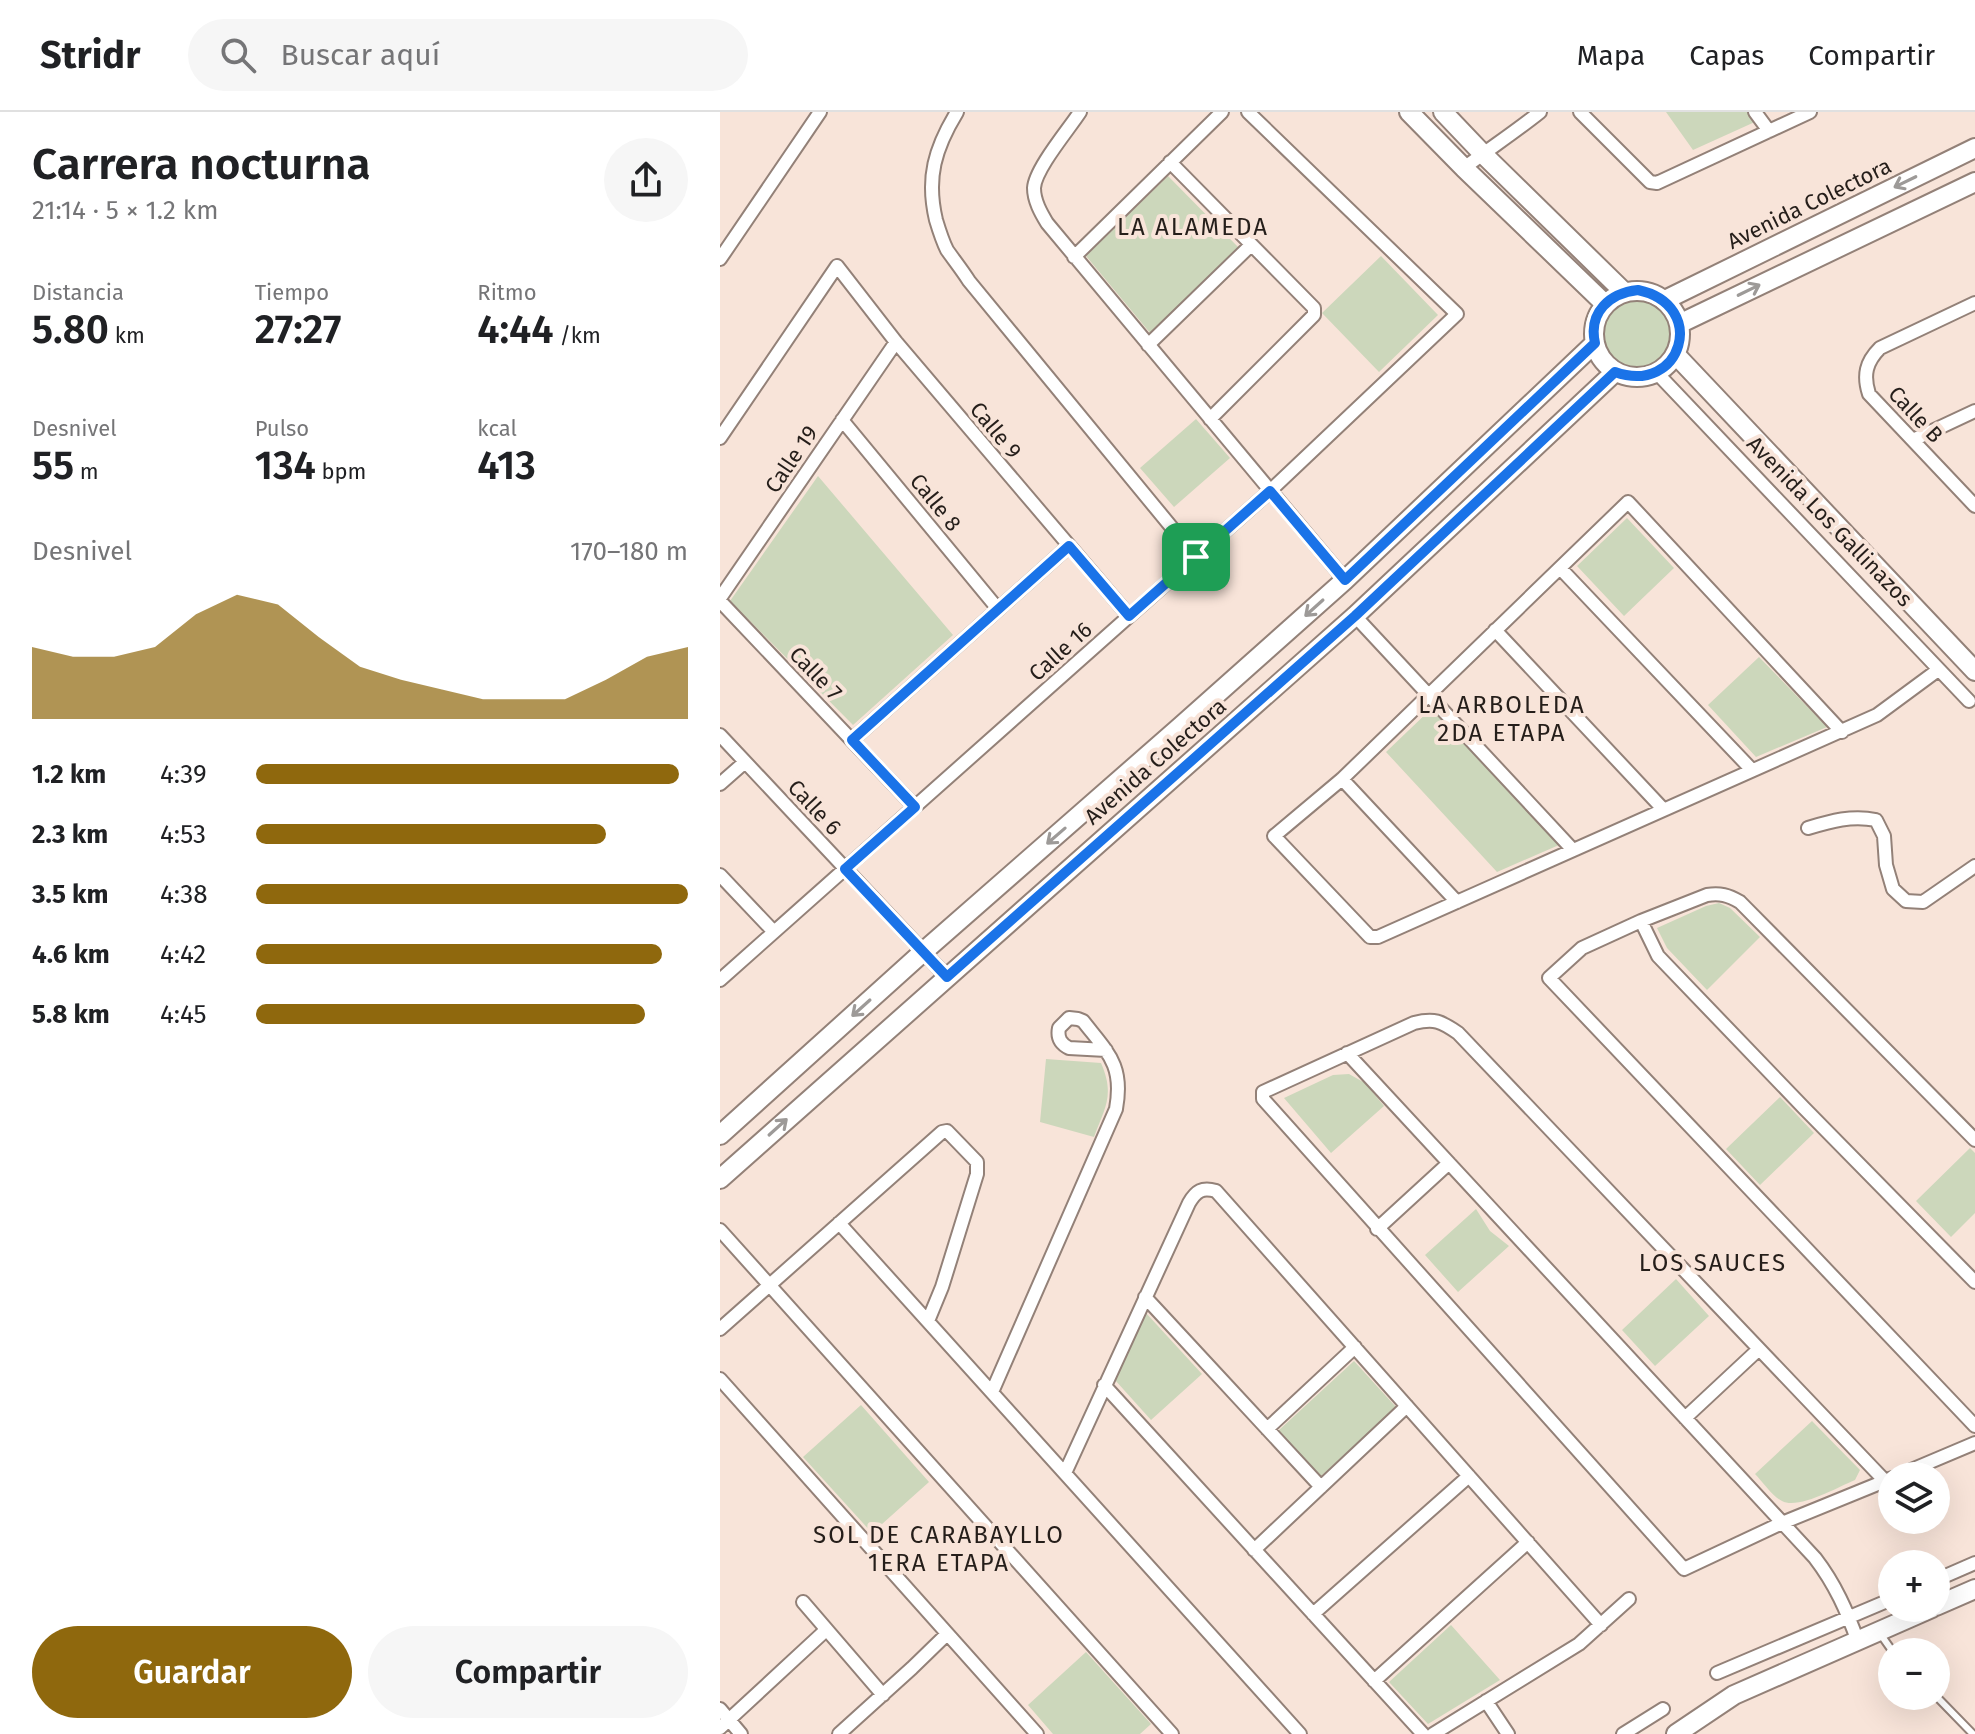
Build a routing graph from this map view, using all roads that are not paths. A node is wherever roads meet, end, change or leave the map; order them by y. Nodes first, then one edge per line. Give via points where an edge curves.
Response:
1 (820, 112) edge
2 (957, 112) edge
3 (1080, 112) edge
4 (1222, 112) edge
5 (1248, 112) edge
6 (1409, 112) edge
7 (1443, 112) edge
8 (1540, 112) edge
9 (1580, 112) edge
10 (1755, 112) edge
11 (1810, 112) edge
12 (1769, 131) junction
13 (1975, 148) edge
14 (1483, 154) junction
15 (1170, 162) junction
16 (1464, 168) junction
17 (1975, 182) edge
18 (725, 242) edge
19 (1251, 245) junction
20 (1074, 257) junction
21 (720, 259) edge
22 (1624, 292) junction
23 (1665, 300) junction
24 (1975, 303) edge
25 (1605, 304) junction
26 (1679, 324) junction
27 (896, 342) junction
28 (1595, 343) junction
29 (1148, 345) junction
30 (1675, 354) junction
31 (1615, 372) junction
32 (1656, 372) junction
33 (1975, 411) edge
34 (1210, 419) junction
35 (842, 420) junction
36 (720, 438) edge
37 (1913, 440) junction
38 (1270, 491) junction
39 (1975, 506) edge
40 (1069, 546) junction
41 (1196, 557) junction
42 (1560, 568) junction
43 (1345, 580) junction
44 (720, 600) edge
45 (998, 609) junction
46 (1129, 616) junction
47 (1355, 616) junction
48 (1495, 630) junction
49 (1938, 670) junction
50 (1975, 671) edge
51 (1428, 694) junction
52 (1969, 701) dead end
53 (1842, 732) junction
54 (720, 735) edge
55 (852, 740) junction
56 (745, 762) junction
57 (1752, 770) junction
58 (1342, 779) junction
59 (720, 784) edge
60 (915, 807) junction
61 (1663, 809) junction
62 (1808, 828) dead end
63 (1573, 850) junction
64 (1975, 866) edge
65 (845, 869) junction
66 (720, 875) edge
67 (1457, 902) junction
68 (1641, 921) junction
69 (774, 932) junction
70 (923, 952) junction
71 (947, 977) junction
72 (720, 980) edge
73 (1106, 1050) dead end
74 (1347, 1053) junction
75 (720, 1135) edge
76 (1975, 1140) edge
77 (1449, 1163) junction
78 (720, 1179) edge
79 (839, 1223) junction
80 (1377, 1229) junction
81 (720, 1230) edge
82 (1975, 1282) edge
83 (769, 1285) junction
84 (1145, 1297) junction
85 (928, 1321) junction
86 (720, 1329) edge
87 (1355, 1347) junction
88 (1759, 1349) junction
89 (720, 1379) edge
90 (1104, 1385) junction
91 (992, 1392) junction
92 (1407, 1406) junction
93 (1685, 1418) junction
94 (1975, 1426) edge
95 (1267, 1429) junction
96 (1975, 1443) edge
97 (1929, 1462) edge
98 (1878, 1465) edge
99 (1065, 1473) junction
100 (1469, 1476) junction
101 (1878, 1483) edge
102 (1321, 1487) junction
103 (1782, 1523) junction
104 (1528, 1542) junction
105 (1254, 1550) junction
106 (1975, 1563) edge
107 (1950, 1574) edge
108 (1975, 1589) edge
109 (1629, 1599) dead end
110 (1950, 1600) edge
111 (803, 1602) dead end
112 (1878, 1605) edge
113 (1313, 1614) junction
114 (1849, 1618) junction
115 (1901, 1622) edge
116 (1601, 1625) junction
117 (826, 1630) junction
118 (1879, 1632) junction
119 (947, 1634) junction
120 (1882, 1638) edge
121 (1858, 1642) junction
122 (1717, 1673) dead end
123 (1374, 1681) junction
124 (883, 1695) junction
125 (1486, 1701) junction
126 (720, 1709) edge
127 (1663, 1709) dead end
128 (1950, 1710) edge
129 (725, 1724) edge
130 (1682, 1730) edge
131 (741, 1734) edge
132 (839, 1734) edge
133 (1037, 1734) edge
134 (1172, 1734) edge
135 (1300, 1734) edge
136 (1423, 1734) edge
137 (1433, 1734) edge
138 (1508, 1734) edge
139 (1623, 1734) edge
140 (1663, 1734) edge
141 (1973, 1734) edge

1 - 18 street
2 - 41 street via 934,160 932,181 932,203 947,250
3 - 20 street via 1038,173 1034,188 1047,223
4 - 15 street
5 - 38 street, Calle 16 via 1457,314
6 - 16 street
7 - 14 street
8 - 14 street
9 - 12 street via 1650,182 1657,183
10 - 12 street
11 - 12 street
13 -> 23 street, Avenida Colectora
14 - 16 street
14 - 22 street
15 - 19 street
15 - 20 street
16 - 25 street
26 -> 17 street
18 - 21 street
19 - 29 street
19 - 34 street via 1314,308 1314,315
20 - 29 street
22 - 23 street via 1638,290
22 - 25 street
23 - 26 street
24 - 37 street, Calle B via 1871,357 1865,382 1869,394
25 - 28 street via 1595,322
26 - 30 street
27 - 35 street, Calle 19
27 - 36 street, Calle 9 via 837,266
27 - 40 street, Calle 9
28 - 31 street
28 - 43 street, Avenida Colectora
29 - 34 street
30 - 32 street
30 - 50 street, Avenida Los Gallinazos
31 - 32 street via 1629,377
31 - 47 street, Avenida Colectora
32 - 49 street, Avenida Los Gallinazos
33 - 37 street
34 - 38 street
35 - 44 street, Calle 19
35 - 45 street, Calle 8
37 - 39 street, Calle B
38 - 41 street, Calle 16
38 - 43 street
40 - 45 street
40 - 46 street, Calle 9
41 - 46 street, Calle 16
42 - 48 street
42 - 53 street via 1628,502
42 - 57 street
43 -> 70 street, Avenida Colectora
44 - 55 street, Calle 7
45 - 55 street
46 - 60 street, Calle 16
47 - 51 street
47 - 71 street, Avenida Colectora
48 - 51 street
48 - 61 street
49 - 52 street, Avenida Los Gallinazos
49 - 53 street via 1877,715
51 - 58 street
51 - 63 street
53 - 57 street
54 - 56 street, Calle 6
55 - 60 street, Calle 7
56 - 59 street
56 - 65 street, Calle 6
57 - 61 street
58 - 67 street
58 - 67 street via 1274,836 1370,937
60 - 65 street, Calle 16
61 - 63 street
62 - 64 street via 1860,817 1876,820 1893,889 1906,901 1923,902
63 - 67 street
65 - 69 street, Calle 16
65 - 70 street, Calle 6
66 - 69 street
68 - 76 street via 1707,895 1718,893 1740,902
68 - 82 street via 1658,956
68 - 94 street via 1582,948 1549,978
69 - 72 street, Calle 16
70 - 71 street, Calle 6
70 -> 75 street, Avenida Colectora
78 -> 71 street, Avenida Colectora
73 - 91 street via 1119,1077 1116,1109
74 - 77 street
74 - 80 street via 1268,1087 1263,1099
74 - 88 street via 1414,1023 1445,1023
77 - 80 street
77 - 93 street
79 - 83 street
79 - 85 street
79 - 85 street via 942,1132 951,1133 977,1162 977,1174
80 - 103 street via 1684,1569
81 - 83 street
83 - 86 street
83 - 134 street
84 - 87 street via 1194,1193 1208,1189 1216,1191
84 - 90 street
84 - 95 street
85 - 91 street
87 - 92 street
87 - 95 street
88 - 93 street
88 - 98 street
89 - 119 street
90 - 99 street
90 - 105 street
91 - 99 street
92 - 100 street
92 - 102 street
93 - 103 street
95 - 102 street
96 - 97 street
99 - 135 street
100 - 104 street
100 - 113 street
101 - 103 street
102 - 105 street
103 - 114 street via 1828,1575
104 - 116 street
104 - 123 street
105 - 113 street
106 - 107 street
108 - 110 street
109 - 116 street
111 - 117 street
112 - 114 street
113 - 123 street
114 - 121 street
114 - 122 street
115 - 118 street
116 - 125 street
117 - 124 street
117 - 129 street
118 - 120 lane
118 - 121 street
119 - 124 street
119 - 133 street
121 - 130 street via 1734,1695
123 - 136 street
124 - 132 street
125 - 137 street
125 - 138 street
126 - 129 street
127 - 139 street
128 - 141 lane
129 - 131 street
130 - 140 street

